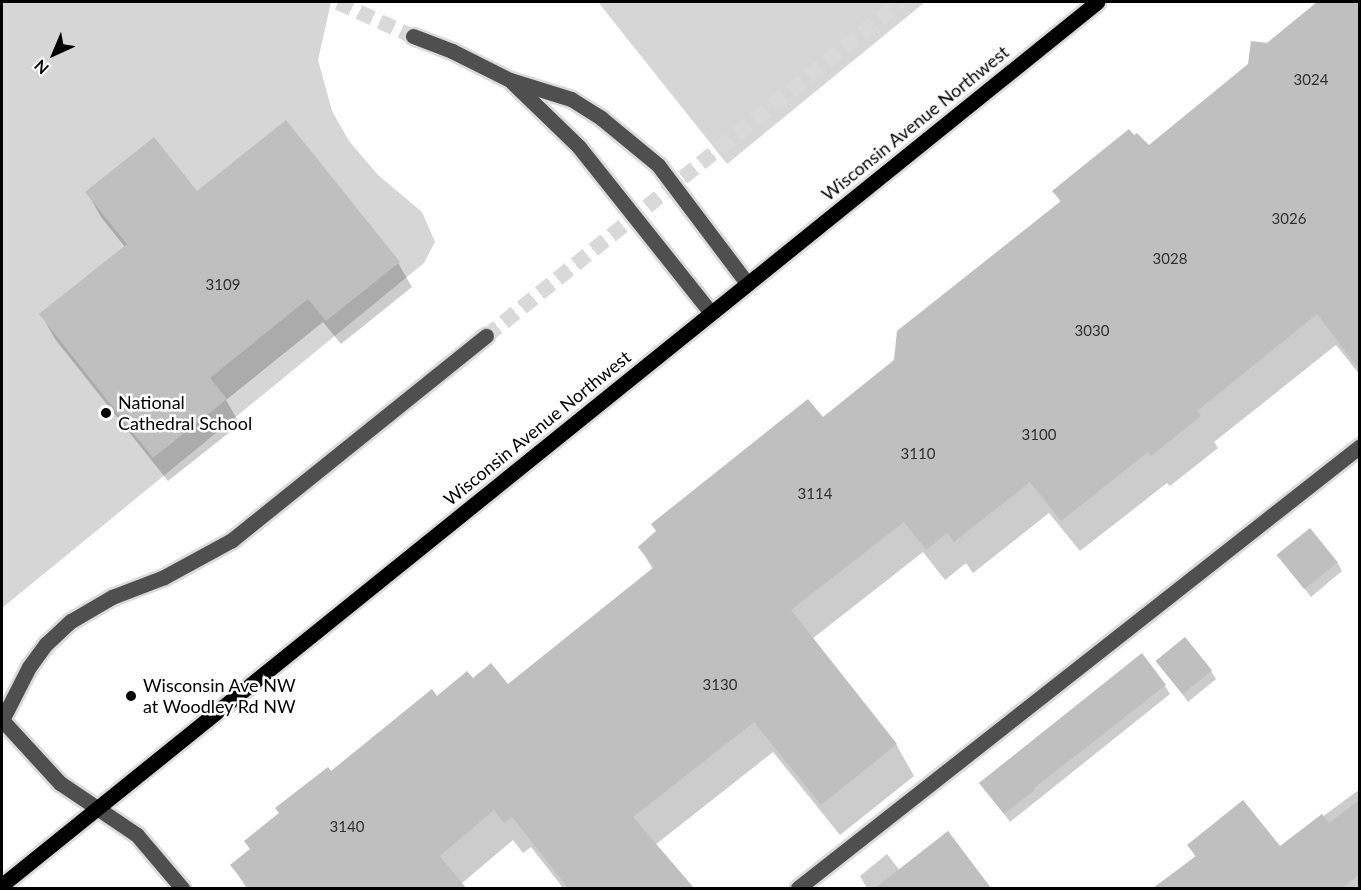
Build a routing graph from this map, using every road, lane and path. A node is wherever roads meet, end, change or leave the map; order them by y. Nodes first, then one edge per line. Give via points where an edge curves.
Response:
1 (1097, 2) edge
2 (413, 36) tunnel mouth
3 (510, 80) junction
4 (747, 284) junction
5 (711, 313) junction
6 (486, 336) tunnel mouth
7 (1359, 446) edge
8 (2, 720) edge
9 (96, 808) junction
10 (2, 885) edge
11 (182, 888) edge
12 (798, 888) edge

1 - 4 main road, Wisconsin Avenue Northwest
2 - 3 street
3 - 4 street via 572,99 638,146 658,165
3 - 5 street via 579,147
4 - 5 main road, Wisconsin Avenue Northwest
5 - 9 main road, Wisconsin Avenue Northwest
6 - 8 street via 232,540 164,577 112,597 71,621 29,667
7 - 12 street
8 - 9 street via 60,783
9 - 10 main road, Wisconsin Avenue Northwest
9 - 11 street via 137,835

